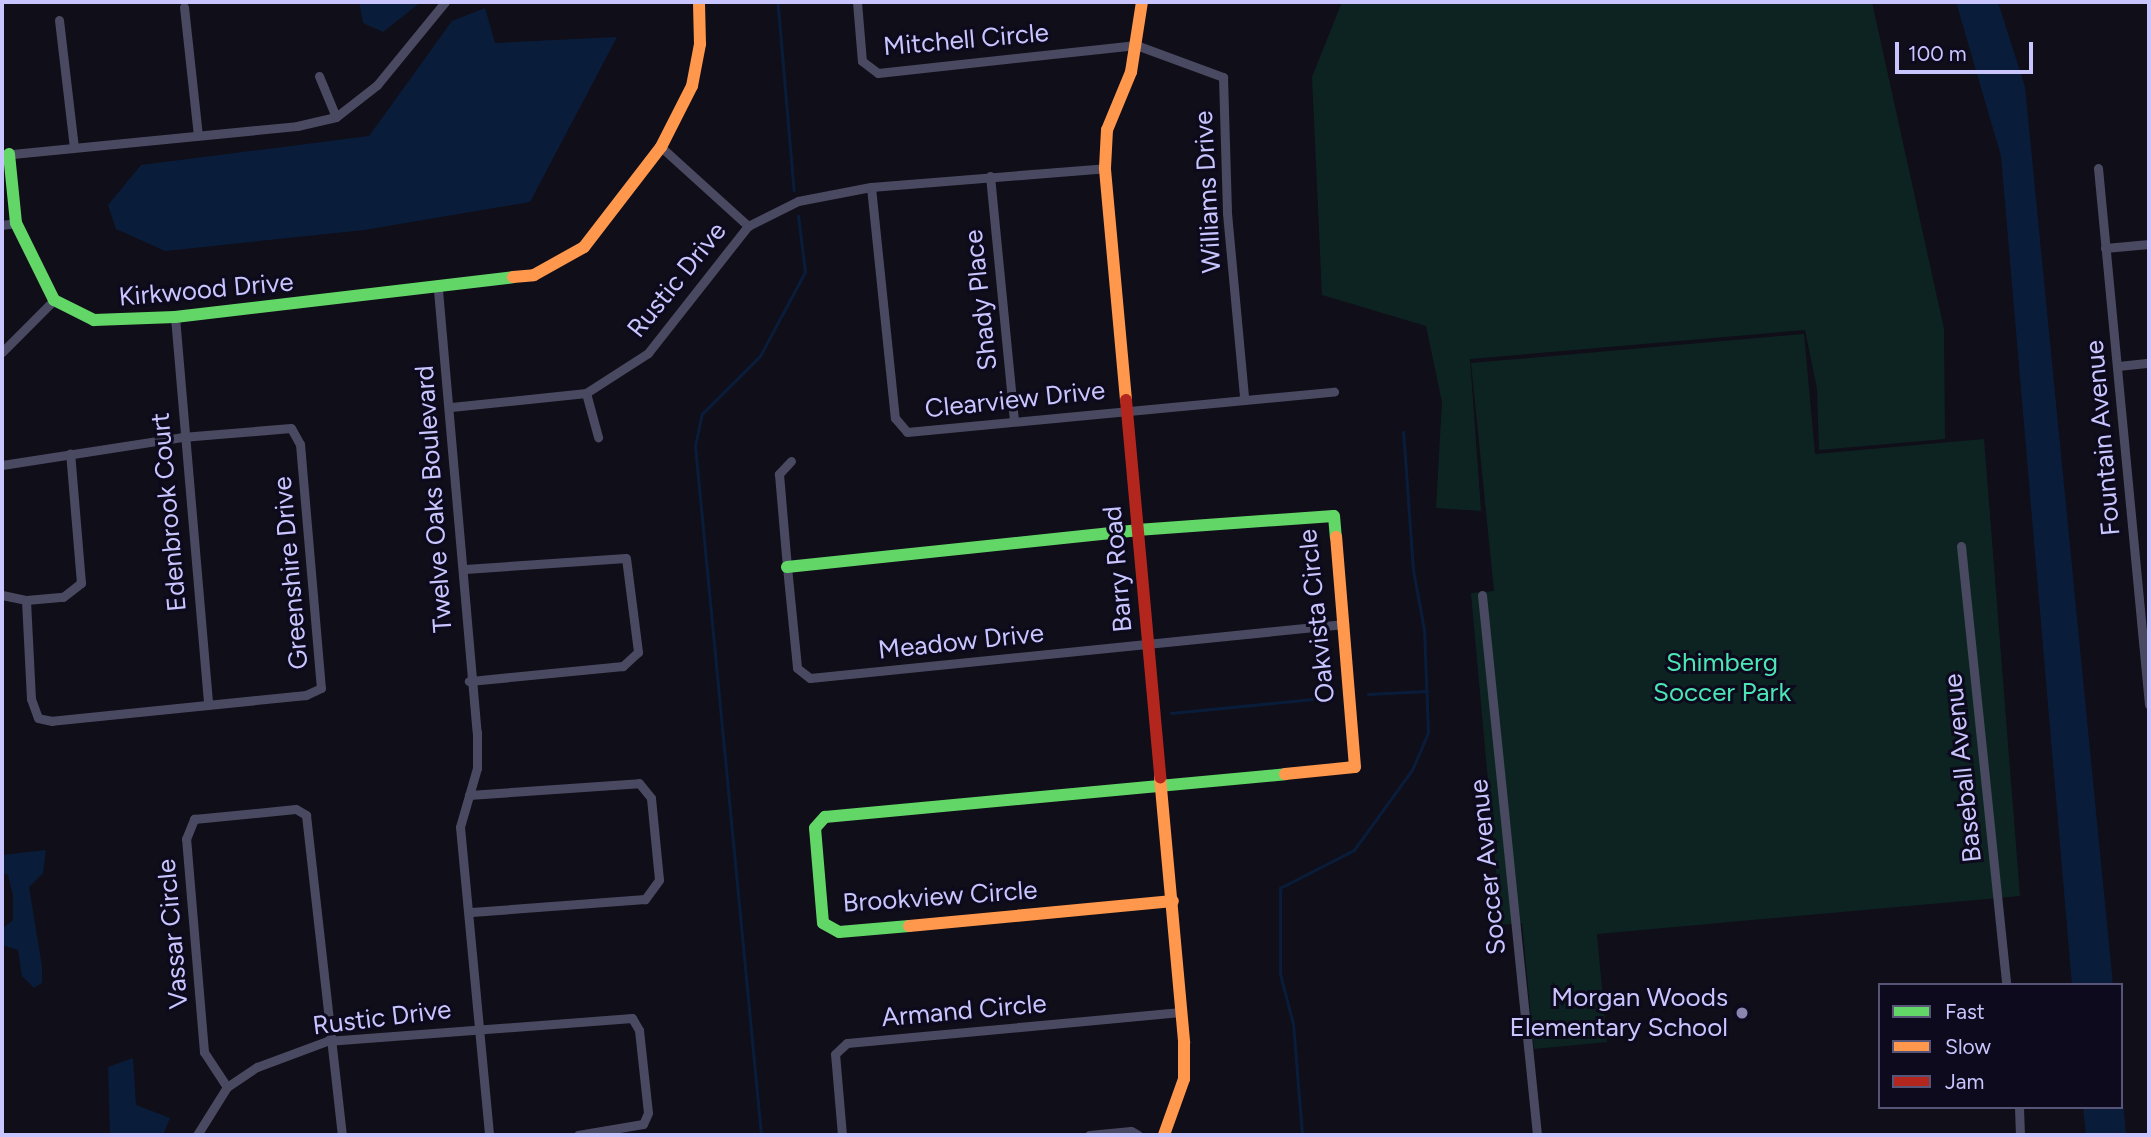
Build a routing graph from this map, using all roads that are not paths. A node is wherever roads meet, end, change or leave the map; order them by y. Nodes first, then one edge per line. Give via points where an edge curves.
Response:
1 (445, 2) edge
2 (699, 2) edge
3 (857, 2) edge
4 (1142, 2) edge
5 (184, 7) dead end
6 (59, 20) dead end
7 (1136, 45) junction
8 (319, 76) dead end
9 (336, 117) junction
10 (198, 135) junction
11 (661, 147) junction
12 (74, 148) junction
13 (5, 154) edge
14 (1105, 167) junction
15 (2098, 167) dead end
16 (990, 176) junction
17 (871, 187) junction
18 (16, 223) junction
19 (2, 225) edge
20 (747, 226) junction
21 (2149, 244) edge
22 (2105, 248) junction
23 (438, 290) junction
24 (54, 300) junction
25 (175, 317) junction
26 (2, 352) edge
27 (2149, 363) edge
28 (2118, 366) junction
29 (1334, 392) dead end
30 (586, 393) junction
31 (1244, 398) junction
32 (451, 407) junction
33 (1130, 410) junction
34 (1014, 420) junction
35 (182, 436) junction
36 (597, 437) dead end
37 (70, 453) junction
38 (791, 461) dead end
39 (2, 465) edge
40 (1137, 530) junction
41 (1961, 547) dead end
42 (787, 567) junction
43 (465, 569) junction
44 (2, 595) edge
45 (1482, 595) dead end
46 (26, 600) junction
47 (1344, 624) junction
48 (1147, 645) junction
49 (469, 681) junction
50 (208, 703) junction
51 (2149, 705) edge
52 (1160, 785) junction
53 (469, 795) junction
54 (1173, 901) junction
55 (471, 912) junction
56 (2006, 983) edge
57 (1181, 1012) junction
58 (481, 1028) junction
59 (327, 1041) junction
60 (227, 1087) junction
61 (2019, 1109) edge
62 (197, 1135) edge
63 (342, 1135) edge
64 (489, 1135) edge
65 (578, 1135) edge
66 (842, 1135) edge
67 (1089, 1135) edge
68 (1138, 1135) edge
69 (1164, 1135) edge
70 (1536, 1135) edge
71 (2020, 1135) edge

1 - 9 street via 377,85
2 - 11 street via 700,44 692,86
3 - 7 street, Mitchell Circle via 862,61 878,73
4 - 7 street, Barry Road
5 - 10 street
6 - 12 street
7 - 14 street, Barry Road via 1131,72 1107,130
7 - 31 street, Williams Drive via 1223,77 1227,213
8 - 9 street
9 - 10 street
10 - 12 street
11 - 20 street
11 - 23 street via 584,247 534,275
12 - 13 street
13 - 18 street
14 - 16 street, Rustic Drive
14 - 33 street, Barry Road
15 - 22 street, Fountain Avenue
16 - 17 street, Rustic Drive
16 - 34 street, Shady Place
17 - 20 street, Rustic Drive via 798,201
17 - 34 street, Clearview Drive via 895,418 907,432
18 - 19 street
18 - 24 street
20 - 30 street, Rustic Drive via 648,353
21 - 22 street
22 - 28 street, Fountain Avenue
23 - 25 street, Kirkwood Drive
23 - 32 street, Twelve Oaks Boulevard
24 - 25 street, Kirkwood Drive via 94,320
24 - 26 street
25 - 35 street, Edenbrook Court
27 - 28 street
28 - 51 street, Fountain Avenue
29 - 31 street, Clearview Drive
30 - 32 street, Rustic Drive
30 - 36 street
31 - 33 street, Clearview Drive
32 - 43 street, Twelve Oaks Boulevard
33 - 34 street, Clearview Drive
33 - 40 street, Barry Road
35 - 37 street, Greenshire Drive
35 - 50 street, Edenbrook Court
35 - 50 street, Greenshire Drive via 291,428 300,444 323,672 321,688 306,695
37 - 39 street, Greenshire Drive
37 - 46 street via 81,583 63,597
38 - 42 street, Meadow Drive via 779,474
40 - 42 street, Oakvista Circle
40 - 47 street, Oakvista Circle via 1334,516
40 - 48 street, Barry Road
41 - 56 street, Baseball Avenue
42 - 48 street, Meadow Drive via 797,668 810,678
43 - 49 street, Twelve Oaks Boulevard
43 - 49 street via 626,558 638,652 623,666
44 - 46 street
45 - 70 street, Soccer Avenue
46 - 50 street, Greenshire Drive via 31,699 38,718 52,721
47 - 48 street, Meadow Drive
47 - 52 street, Oakvista Circle via 1355,767
48 - 52 street, Barry Road
49 - 53 street, Twelve Oaks Boulevard via 477,732 477,768
52 - 54 street, Barry Road
52 - 54 street, Brookview Circle via 825,817 814,828 823,923 839,932
53 - 55 street, Twelve Oaks Boulevard via 460,827
53 - 55 street via 639,783 650,798 659,880 645,899
54 - 57 street, Barry Road
55 - 58 street, Twelve Oaks Boulevard
57 - 66 street, Armand Circle via 847,1043 835,1054
57 - 69 street, Barry Road via 1184,1079
58 - 59 street, Rustic Drive
58 - 64 street, Twelve Oaks Boulevard
58 - 65 street, Rustic Drive via 632,1018 639,1030 646,1099 643,1124
59 - 60 street, Rustic Drive via 257,1067
59 - 60 street, Vassar Circle via 306,815 296,809 194,819 186,839 204,1052
59 - 63 street
60 - 62 street, Rustic Drive
61 - 71 street
67 - 68 street via 1131,1131

